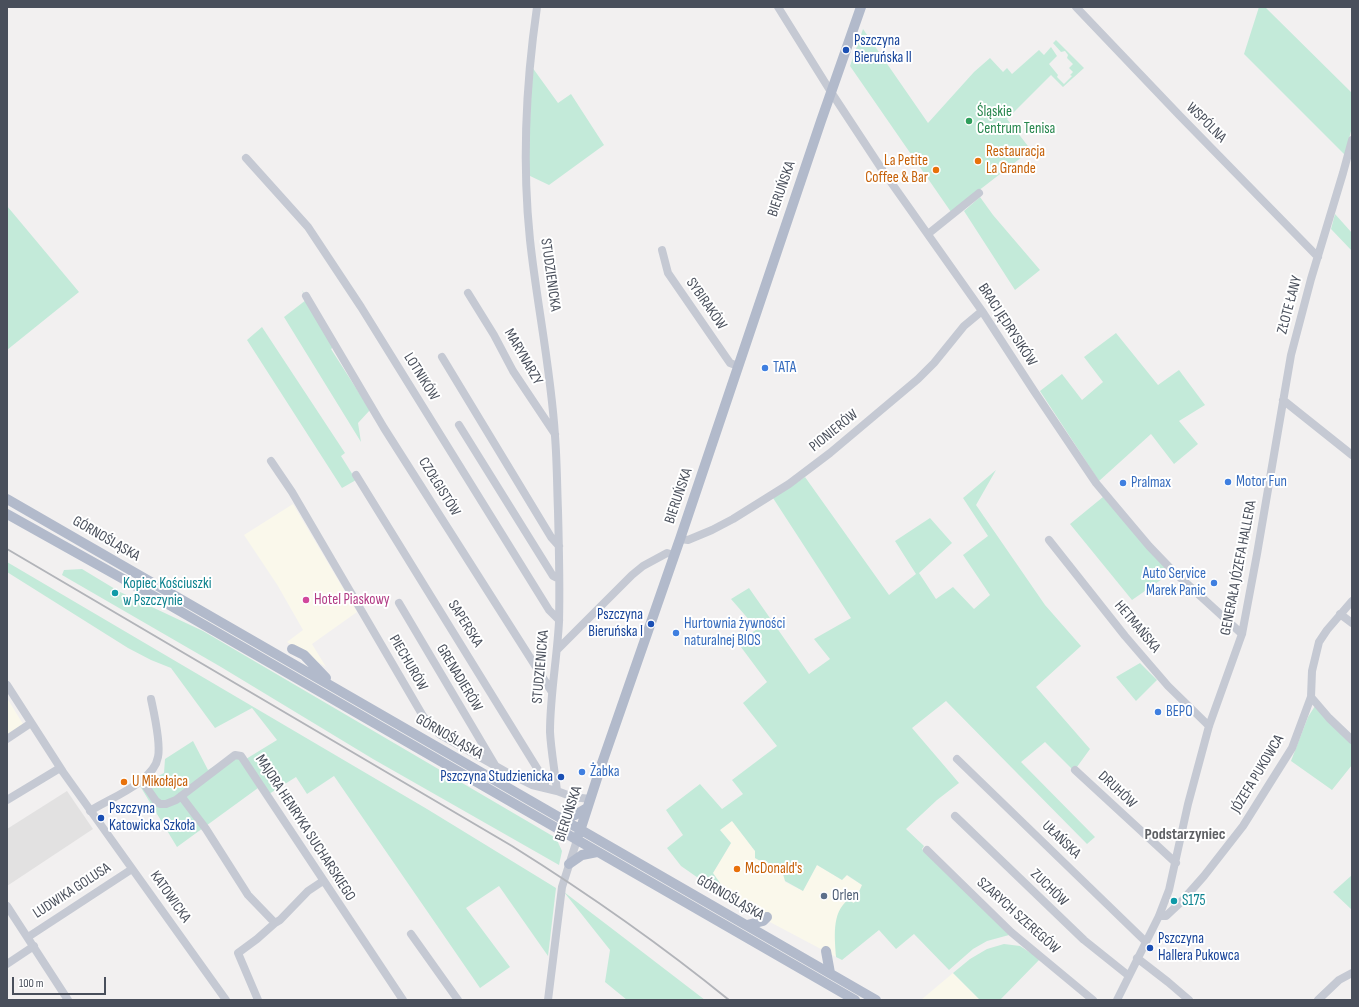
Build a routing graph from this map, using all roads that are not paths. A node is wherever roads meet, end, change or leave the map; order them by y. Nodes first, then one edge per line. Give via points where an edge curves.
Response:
1 (537, 7) edge
2 (778, 7) edge
3 (861, 7) edge
4 (1076, 7) edge
5 (831, 92) junction
6 (1352, 140) edge
7 (246, 158) dead end
8 (979, 193) dead end
9 (928, 234) junction
10 (662, 250) dead end
11 (1318, 257) junction
12 (468, 292) dead end
13 (306, 296) dead end
14 (982, 311) junction
15 (442, 357) dead end
16 (738, 366) junction
17 (1283, 400) junction
18 (459, 425) dead end
19 (555, 435) junction
20 (1352, 455) edge
21 (271, 461) dead end
22 (356, 475) dead end
23 (1270, 480) joint
24 (7, 499) edge
25 (7, 514) edge
26 (680, 539) junction
27 (1049, 540) dead end
28 (559, 546) junction
29 (674, 555) junction
30 (559, 578) junction
31 (1352, 601) edge
32 (399, 603) dead end
33 (1340, 614) junction
34 (559, 620) junction
35 (1352, 623) edge
36 (1242, 634) junction
37 (292, 649) dead end
38 (557, 650) junction
39 (7, 685) edge
40 (340, 691) junction
41 (552, 692) junction
42 (1311, 696) junction
43 (151, 699) dead end
44 (31, 723) junction
45 (1209, 726) junction
46 (7, 739) edge
47 (1352, 740) edge
48 (957, 759) dead end
49 (496, 766) junction
50 (60, 768) junction
51 (1075, 770) dead end
52 (142, 781) junction
53 (545, 788) junction
54 (557, 791) junction
55 (181, 796) junction
56 (7, 800) edge
57 (589, 804) junction
58 (90, 811) junction
59 (955, 816) dead end
60 (562, 819) junction
61 (580, 830) junction
62 (577, 840) junction
63 (927, 850) dead end
64 (597, 852) junction
65 (1176, 863) junction
66 (569, 864) junction
67 (132, 869) junction
68 (323, 881) junction
69 (7, 906) edge
70 (1159, 916) junction
71 (767, 917) dead end
72 (275, 923) junction
73 (747, 925) junction
74 (411, 934) dead end
75 (28, 938) junction
76 (1146, 942) junction
77 (34, 946) junction
78 (826, 950) dead end
79 (1137, 958) junction
80 (7, 964) edge
81 (830, 973) junction
82 (1352, 973) edge
83 (1129, 976) junction
84 (68, 1000) edge
85 (226, 1000) edge
86 (258, 1000) edge
87 (403, 1000) edge
88 (458, 1000) edge
89 (548, 1000) edge
90 (855, 1000) edge
91 (876, 1000) edge
92 (1093, 1000) edge
93 (1117, 1000) edge
94 (1189, 1000) edge
95 (1318, 1000) edge

1 - 19 street, STUDZIENICKA via 530,61 527,174 530,239 550,373
2 - 5 street, BRACI JĘDRYSIKÓW
3 - 5 main road, BIERUŃSKA
4 - 11 street, WSPÓLNA
5 - 9 street, BRACI JĘDRYSIKÓW
5 - 16 main road, BIERUŃSKA
6 - 11 street, ZŁOTE ŁANY
7 - 34 street, LOTNIKÓW via 308,227 361,307 549,610
8 - 9 street
9 - 14 street, BRACI JĘDRYSIKÓW
10 - 16 street, SYBIRAKÓW via 668,273 730,363
11 - 17 street, ZŁOTE ŁANY via 1291,355
12 - 19 street, MARYNARZY via 513,371
13 - 41 street, CZOŁGISTÓW via 384,428
14 - 26 street, PIONIERÓW via 964,326 918,379 789,484 712,530 688,540
14 - 36 street, BRACI JĘDRYSIKÓW via 1096,483 1149,546
15 - 28 street via 550,537
16 - 26 main road, BIERUŃSKA
17 - 20 street
17 - 23 street, ZŁOTE ŁANY
18 - 30 street via 553,576
19 - 28 street, STUDZIENICKA
21 - 49 street, PIECHURÓW via 423,716 439,734
22 - 53 street, SAPERSKA via 545,781
23 - 36 street, GENERAŁA JÓZEFA HALLERA
24 - 40 main road, GÓRNOŚLĄSKA
25 - 62 main road, GÓRNOŚLĄSKA via 160,599
26 - 29 main road, BIERUŃSKA
27 - 45 street, HETMAŃSKA via 1168,686
28 - 30 street, STUDZIENICKA
29 - 38 street via 667,553 643,566
29 - 57 main road, BIERUŃSKA
30 - 34 street, STUDZIENICKA
31 - 33 street, JÓZEFA PUKOWCA
32 - 49 street, GRENADIERÓW
33 - 35 street
33 - 42 street, JÓZEFA PUKOWCA via 1319,642 1312,671
34 - 38 street, STUDZIENICKA
36 - 45 street, GENERAŁA JÓZEFA HALLERA
37 - 40 main road via 304,656
38 - 41 street, STUDZIENICKA
39 - 44 street, KATOWICKA
40 - 60 main road, GÓRNOŚLĄSKA
41 - 54 street, STUDZIENICKA via 550,733
42 - 47 street
42 - 70 street, JÓZEFA PUKOWCA via 1292,748 1243,826 1181,902 1166,916
43 - 52 street via 158,758
44 - 46 street
44 - 50 street, KATOWICKA
45 - 65 street, GENERAŁA JÓZEFA HALLERA via 1188,804
48 - 76 street, UŁAŃSKA
49 - 53 street, PIECHURÓW via 532,785
50 - 56 street
50 - 58 street, KATOWICKA
51 - 65 street, DRUHÓW
52 - 55 street, MAJORA HENRYKA SUCHARSKIEGO via 160,804 171,802
52 - 58 street
53 - 54 street, PIECHURÓW
54 - 57 street, PIECHURÓW
55 - 68 street, MAJORA HENRYKA SUCHARSKIEGO via 235,755 241,756
55 - 72 street via 206,829 248,895
57 - 60 main road via 575,815
57 - 61 main road, BIERUŃSKA
58 - 67 street, KATOWICKA
59 - 83 street, ZUCHÓW via 1084,940
60 - 61 main road, GÓRNOŚLĄSKA
61 - 62 main road, BIERUŃSKA
61 - 73 main road, GÓRNOŚLĄSKA
62 - 64 main road, GÓRNOŚLĄSKA
62 - 66 street, BIERUŃSKA
63 - 92 street, SZARYCH SZEREGÓW via 1012,932
64 - 66 main road via 582,855
64 - 90 main road, GÓRNOŚLĄSKA
65 - 70 street, GENERAŁA JÓZEFA HALLERA
66 - 89 street, BIERUŃSKA via 561,897
67 - 75 street, LUDWIKA GOLUSA
67 - 85 street, KATOWICKA
68 - 72 street via 308,891
68 - 87 street, MAJORA HENRYKA SUCHARSKIEGO
69 - 75 street
70 - 76 street, GENERAŁA JÓZEFA HALLERA
71 - 73 main road via 763,921
72 - 86 street via 238,953
73 - 81 main road, GÓRNOŚLĄSKA
74 - 88 street
75 - 77 street
76 - 79 street, GENERAŁA JÓZEFA HALLERA
77 - 80 street
77 - 84 street
78 - 81 main road
79 - 83 street, GENERAŁA JÓZEFA HALLERA
79 - 94 street
81 - 91 main road, GÓRNOŚLĄSKA
82 - 95 street via 1339,980
83 - 93 street, GENERAŁA JÓZEFA HALLERA

